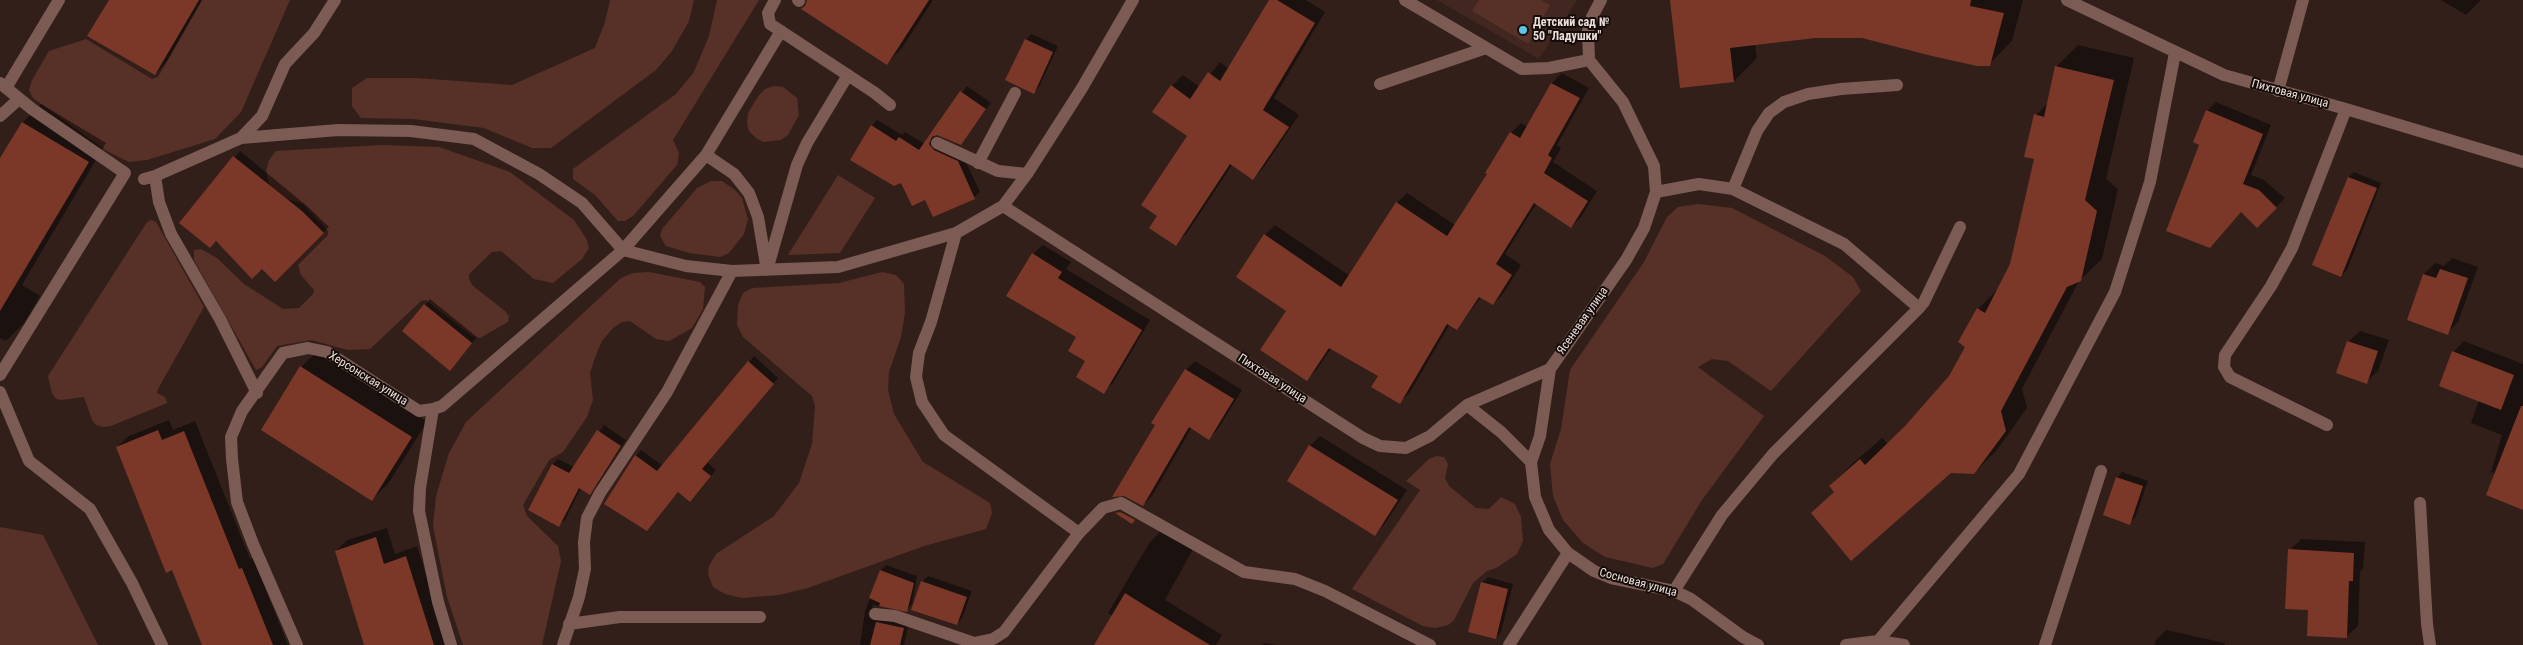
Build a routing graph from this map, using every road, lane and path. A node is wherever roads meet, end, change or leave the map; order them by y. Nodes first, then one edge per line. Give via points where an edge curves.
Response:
1 (59, 0) edge
2 (335, 0) edge
3 (775, 0) edge
4 (1133, 0) edge
5 (1404, 0) edge
6 (1601, 0) edge
7 (2067, 0) edge
8 (2303, 0) edge
9 (781, 31) junction
10 (1486, 48) junction
11 (2175, 53) junction
12 (1589, 60) junction
13 (848, 75) junction
14 (1380, 84) dead end
15 (1897, 85) dead end
16 (3, 86) edge
17 (2278, 91) junction
18 (1014, 94) dead end
19 (19, 99) junction
20 (890, 105) dead end
21 (2346, 109) junction
22 (0, 116) edge
23 (241, 138) junction
24 (937, 143) dead end
25 (706, 155) junction
26 (2523, 162) edge
27 (978, 163) junction
28 (1027, 174) junction
29 (1733, 190) junction
30 (1656, 192) junction
31 (1003, 206) junction
32 (1960, 227) dead end
33 (956, 233) junction
34 (623, 250) junction
35 (767, 270) junction
36 (732, 271) junction
37 (1918, 308) junction
38 (1550, 369) junction
39 (0, 375) edge
40 (0, 392) edge
41 (256, 393) junction
42 (1466, 405) junction
43 (433, 409) junction
44 (2327, 424) dead end
45 (1532, 462) junction
46 (2102, 470) dead end
47 (2420, 503) dead end
48 (1079, 533) junction
49 (1568, 553) junction
50 (1674, 591) junction
51 (876, 614) dead end
52 (760, 617) dead end
53 (568, 624) junction
54 (1878, 641) junction
55 (162, 645) edge
56 (297, 645) edge
57 (451, 645) edge
58 (563, 645) edge
59 (1430, 645) edge
60 (1509, 645) edge
61 (1758, 645) edge
62 (1846, 645) edge
63 (1904, 645) edge
64 (2045, 645) edge
65 (2430, 645) edge

1 - 16 street
2 - 23 street via 314,33 285,64 262,116
3 - 9 street via 768,19
4 - 28 street
5 - 10 street
6 - 12 street via 1588,31
7 - 11 street, Пихтовая улица
8 - 17 street
9 - 13 street
9 - 25 street
10 - 12 street via 1522,69 1543,69
10 - 14 street
11 - 17 street, Пихтовая улица via 2224,75
11 - 54 street via 2150,182 2115,292 2019,474
12 - 30 street, Ясеневая улица via 1623,102 1654,166
13 - 20 street
13 - 35 street via 797,165
15 - 29 street via 1841,89 1784,102 1769,113 1757,131
16 - 19 street
17 - 21 street, Пихтовая улица
18 - 27 street
19 - 22 street
19 - 39 street via 125,173
21 - 26 street, Пихтовая улица
21 - 44 street via 2292,248 2225,355 2224,367 2230,376
23 - 34 street via 347,130 411,131 474,139 539,174 582,203
23 - 41 street via 150,178 171,234 220,319
24 - 27 street
25 - 34 street
25 - 35 street via 734,174 749,193 758,216
27 - 28 street via 998,171
28 - 31 street
29 - 30 street via 1699,184
29 - 37 street via 1844,244
30 - 38 street, Ясеневая улица via 1644,228 1626,260
31 - 33 street
31 - 42 street, Пихтовая улица via 1380,446 1406,448 1430,436
32 - 37 street via 1924,302
33 - 35 street via 838,267
33 - 48 street via 919,353 916,377 922,402 944,435
34 - 36 street via 686,266
34 - 43 street via 514,346 442,406
35 - 36 street
36 - 53 street via 667,392 587,518 585,568 579,597
37 - 50 street via 1773,454 1722,514
38 - 42 street, Пихтовая улица
38 - 45 street, Ясеневая улица via 1540,436
40 - 55 street via 29,461 90,509
41 - 43 street, Херсонская улица via 283,353 308,348 327,352 419,411
41 - 56 street, Херсонская улица via 242,411 231,437 237,502
42 - 45 street
43 - 57 street via 419,511 438,602
45 - 49 street, Ясеневая улица via 1540,514 1548,530
46 - 64 street
47 - 65 street
48 - 51 street via 1004,632 993,639 974,643 895,616
48 - 59 street via 1103,508 1121,503 1244,572 1295,579 1325,590
49 - 50 street, Сосновая улица via 1611,578
49 - 60 street
50 - 61 street, Сосновая улица via 1692,598
52 - 53 street via 620,616
53 - 58 street
54 - 62 street
54 - 63 street

